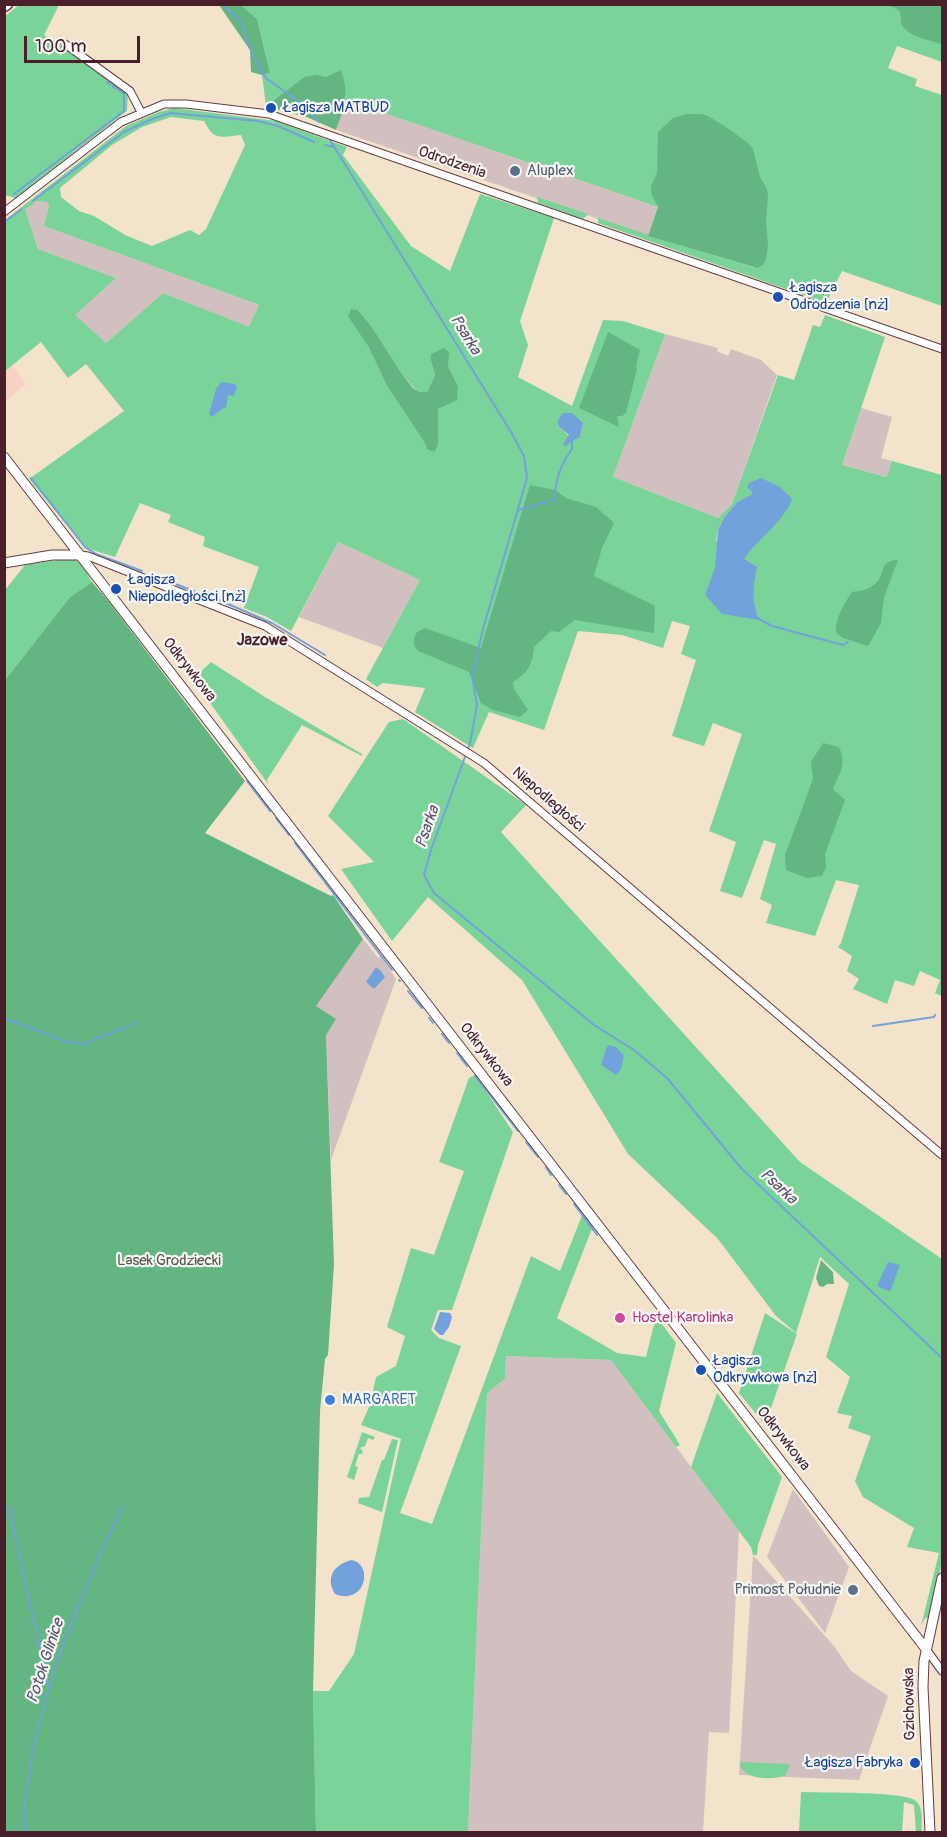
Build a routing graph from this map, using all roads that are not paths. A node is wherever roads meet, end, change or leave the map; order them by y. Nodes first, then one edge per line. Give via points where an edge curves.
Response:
1 (65, 44) dead end
2 (141, 112) junction
3 (4, 212) edge
4 (942, 349) edge
5 (4, 457) edge
6 (80, 555) junction
7 (4, 563) edge
8 (942, 1155) edge
9 (942, 1578) edge
10 (926, 1649) junction
11 (942, 1671) edge
12 (930, 1833) edge

1 - 2 street via 130,91
2 - 3 street, Odrodzenia via 121,122
2 - 4 street, Odrodzenia via 175,102 269,114
5 - 6 street, Odkrywkowa
6 - 7 street
6 - 8 street, Niepodległości via 265,626 474,756
6 - 10 street, Odkrywkowa
9 - 10 street, Gzichowska
10 - 11 street, Odkrywkowa
10 - 12 street, Gzichowska via 922,1687

